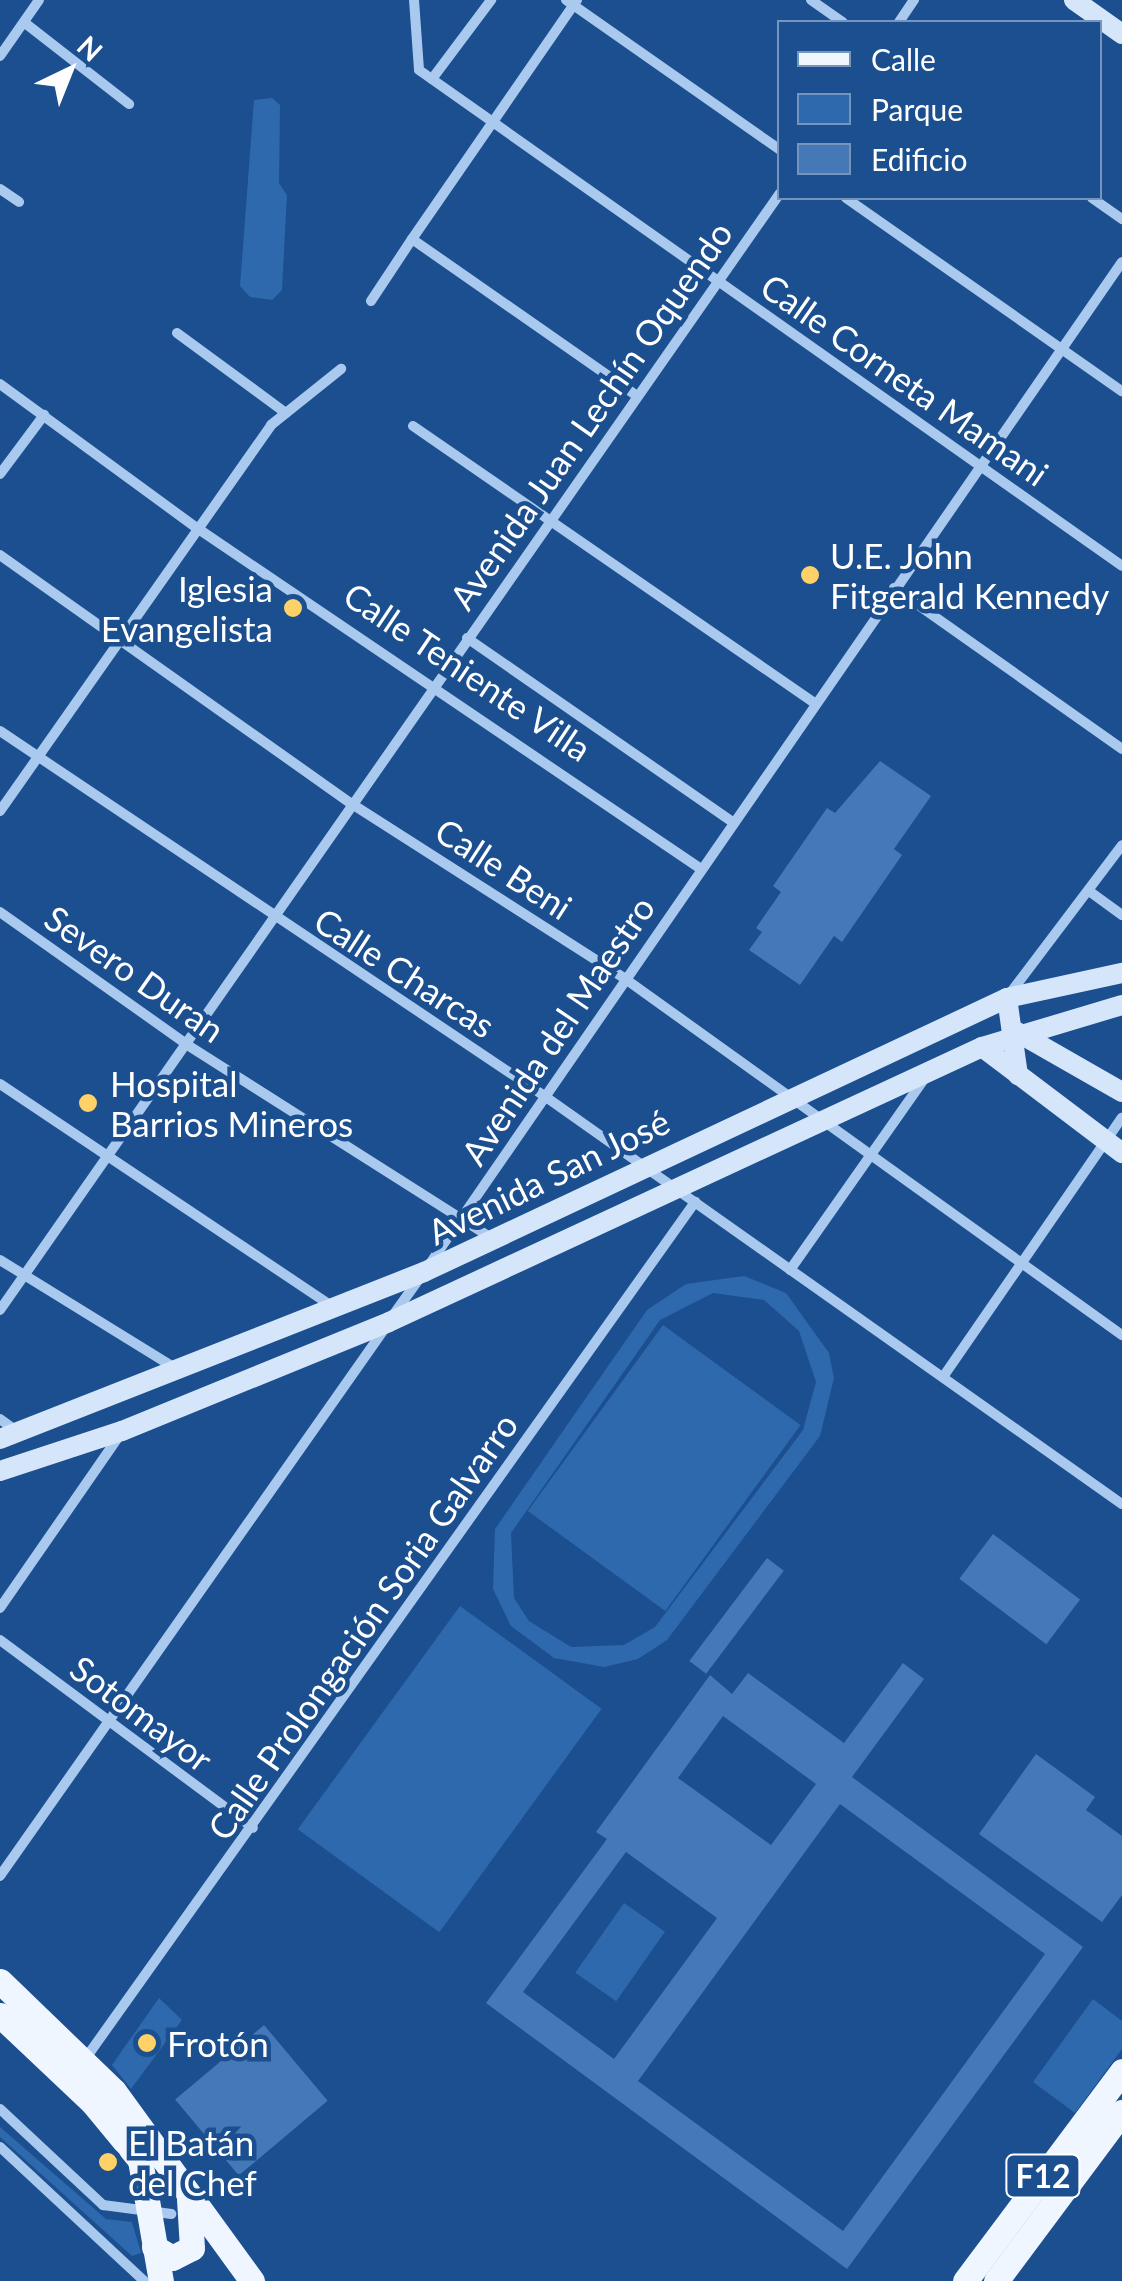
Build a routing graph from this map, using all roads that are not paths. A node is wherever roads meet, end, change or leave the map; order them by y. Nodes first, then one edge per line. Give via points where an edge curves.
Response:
1 (40, 0) edge
2 (414, 0) edge
3 (491, 0) edge
4 (810, 0) edge
5 (1074, 0) edge
6 (572, 2) edge
7 (840, 20) edge
8 (24, 23) junction
9 (1122, 34) edge
10 (0, 56) edge
11 (432, 79) junction
12 (130, 104) dead end
13 (493, 122) junction
14 (777, 148) edge
15 (0, 189) edge
16 (777, 197) edge
17 (849, 200) edge
18 (1095, 200) edge
19 (19, 202) dead end
20 (1122, 218) edge
21 (412, 239) junction
22 (1122, 262) edge
23 (717, 280) junction
24 (370, 301) dead end
25 (177, 333) dead end
26 (1061, 348) junction
27 (342, 369) dead end
28 (0, 384) edge
29 (1122, 391) edge
30 (636, 395) junction
31 (286, 413) junction
32 (44, 415) junction
33 (412, 426) dead end
34 (980, 466) junction
35 (0, 474) edge
36 (550, 516) junction
37 (197, 528) junction
38 (0, 555) edge
39 (1122, 566) edge
40 (894, 588) junction
41 (467, 638) junction
42 (118, 639) junction
43 (434, 686) junction
44 (815, 703) junction
45 (0, 731) edge
46 (1122, 748) edge
47 (38, 756) junction
48 (352, 804) junction
49 (0, 811) edge
50 (734, 822) junction
51 (1122, 846) edge
52 (701, 869) junction
53 (1089, 891) junction
54 (0, 912) edge
55 (1122, 915) edge
56 (272, 919) junction
57 (1122, 973) edge
58 (624, 978) junction
59 (1007, 998) junction
60 (1122, 1005) edge
61 (1017, 1032) junction
62 (189, 1046) junction
63 (982, 1047) junction
64 (930, 1070) junction
65 (1018, 1074) junction
66 (0, 1084) edge
67 (1122, 1092) edge
68 (543, 1094) junction
69 (787, 1096) junction
70 (1122, 1118) edge
71 (822, 1120) junction
72 (1114, 1146) edge
73 (871, 1152) junction
74 (106, 1158) junction
75 (645, 1166) junction
76 (675, 1188) junction
77 (695, 1202) junction
78 (462, 1219) junction
79 (492, 1238) junction
80 (0, 1260) edge
81 (1022, 1260) junction
82 (790, 1270) junction
83 (424, 1272) junction
84 (24, 1278) junction
85 (335, 1309) junction
86 (0, 1310) edge
87 (389, 1322) junction
88 (1122, 1335) edge
89 (183, 1373) junction
90 (943, 1378) junction
91 (0, 1419) edge
92 (122, 1432) junction
93 (9, 1436) edge
94 (0, 1472) edge
95 (1122, 1504) edge
96 (0, 1608) edge
97 (0, 1640) edge
98 (108, 1723) junction
99 (253, 1828) junction
100 (0, 1876) edge
101 (0, 1981) edge
102 (0, 2015) edge
103 (77, 2069) junction
104 (1118, 2092) edge
105 (0, 2109) edge
106 (0, 2148) edge
107 (186, 2184) junction
108 (165, 2244) edge
109 (227, 2250) junction
110 (252, 2281) edge
111 (964, 2281) edge
112 (996, 2281) edge

1 - 8 street
2 - 11 street via 415,58
3 - 11 street
4 - 7 street
5 - 9 street
6 - 13 street
6 - 14 street
8 - 10 street
8 - 12 street
11 - 13 street, Calle Corneta Mamani
13 - 21 street
13 - 23 street, Calle Corneta Mamani
15 - 19 street
16 - 23 street, Avenida Juan Lechín Oquendo
17 - 26 street
18 - 20 street
21 - 24 street
21 - 30 street
22 - 26 street, Avenida del Maestro
23 - 30 street, Avenida Juan Lechín Oquendo
23 - 34 street, Calle Corneta Mamani
25 - 31 street
26 - 29 street
26 - 34 street, Avenida del Maestro
27 - 31 street
28 - 32 street, Calle Teniente Villa
30 - 36 street, Avenida Juan Lechín Oquendo
31 - 37 street
32 - 35 street
32 - 37 street, Calle Teniente Villa
33 - 36 street
34 - 39 street, Calle Corneta Mamani
34 - 40 street, Avenida del Maestro
36 - 41 street, Avenida Juan Lechín Oquendo
36 - 44 street
37 - 42 street
37 - 43 street, Calle Teniente Villa
38 - 42 street, Calle Beni
40 - 44 street, Avenida del Maestro
40 - 46 street
41 - 43 street, Avenida Juan Lechín Oquendo
41 - 50 street, Calle Teniente Villa
42 - 47 street
42 - 48 street, Calle Beni
43 - 48 street, Avenida Juan Lechín Oquendo
43 - 52 street, Calle Teniente Villa
44 - 50 street, Avenida del Maestro
45 - 47 street, Calle Charcas
47 - 49 street
47 - 56 street, Calle Charcas
48 - 56 street, Avenida Juan Lechín Oquendo
48 - 58 street, Calle Beni
50 - 52 street, Avenida del Maestro
51 - 53 street
52 - 58 street, Avenida del Maestro
53 - 55 street
53 - 59 street
54 - 62 street, Severo Duran
56 - 62 street, Avenida Juan Lechín Oquendo
56 - 68 street, Calle Charcas
57 - 59 street, Avenida San José
58 - 68 street, Avenida del Maestro
58 - 69 street, Calle Beni
59 - 61 street
59 - 69 street, Avenida San José
60 - 61 street, Avenida San José
61 - 63 street, Avenida San José
61 - 65 street
61 - 67 street
62 - 74 street, Avenida Juan Lechín Oquendo
62 - 78 street, Severo Duran
63 - 64 street, Avenida San José
63 - 65 street
64 - 71 street, Avenida San José
64 - 73 street
65 - 72 street
66 - 74 street
68 - 75 street, Calle Charcas
68 - 78 street, Avenida del Maestro
69 - 71 street, Calle Beni
69 - 75 street, Avenida San José
70 - 72 street
71 - 73 street, Calle Beni
71 - 76 street, Avenida San José
72 - 81 street
73 - 81 street, Calle Beni
73 - 82 street
74 - 84 street, Avenida Juan Lechín Oquendo
74 - 85 street
75 - 76 street, Calle Charcas
75 - 79 street, Avenida San José
76 - 77 street, Calle Charcas
76 - 87 street, Avenida San José
77 - 82 street, Calle Charcas
77 - 99 street, Calle Prolongación Soria Galvarro
78 - 79 street, Severo Duran
78 - 83 street, Avenida del Maestro
79 - 83 street, Avenida San José
80 - 84 street
81 - 88 street, Calle Beni
81 - 90 street
82 - 90 street, Calle Charcas
83 - 85 street, Avenida San José
83 - 87 street, Avenida del Maestro
84 - 86 street, Avenida Juan Lechín Oquendo
84 - 89 street
85 - 89 street, Avenida San José
87 - 92 street, Avenida San José
87 - 98 street, Avenida del Maestro
89 - 93 street, Avenida San José
90 - 95 street, Calle Charcas
91 - 93 street
92 - 94 street, Avenida San José
92 - 96 street
97 - 98 street, Sotomayor
98 - 99 street, Sotomayor
98 - 100 street, Avenida del Maestro
99 - 103 street, Calle Prolongación Soria Galvarro
101 - 103 main road
102 - 103 main road
103 - 107 main road
103 - 108 main road via 140,2160
104 - 111 main road, F12
104 - 112 main road, F12
105 - 108 street via 103,2205
106 - 108 street
107 - 108 main road
107 - 109 main road
108 - 109 main road
109 - 110 main road

